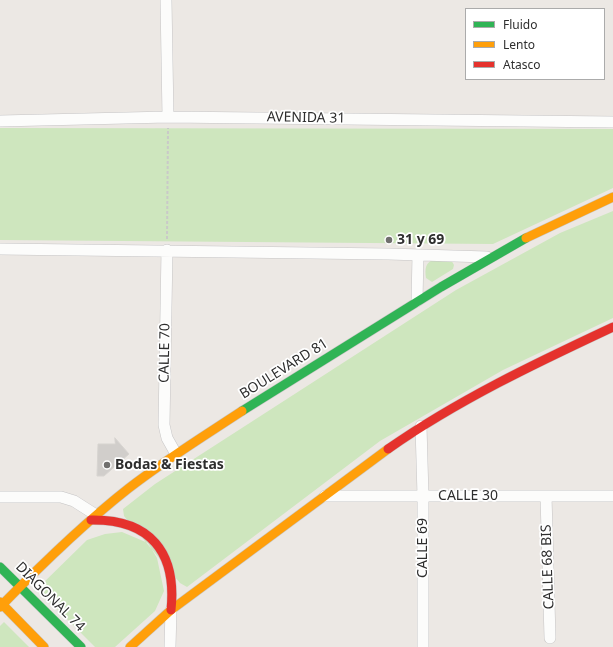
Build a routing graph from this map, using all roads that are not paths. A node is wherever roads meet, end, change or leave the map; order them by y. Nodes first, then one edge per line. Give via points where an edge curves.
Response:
1 (166, 0) edge
2 (168, 117) junction
3 (0, 121) edge
4 (613, 122) edge
5 (613, 197) edge
6 (0, 248) edge
7 (167, 250) junction
8 (418, 255) junction
9 (491, 257) junction
10 (417, 301) junction
11 (613, 327) edge
12 (421, 426) junction
13 (176, 454) junction
14 (323, 496) junction
15 (423, 496) junction
16 (546, 496) junction
17 (613, 496) edge
18 (0, 497) edge
19 (93, 518) junction
20 (0, 567) edge
21 (20, 587) junction
22 (1, 605) edge
23 (171, 610) junction
24 (550, 638) dead end
25 (44, 647) edge
26 (81, 647) edge
27 (130, 647) edge
28 (170, 647) edge
29 (423, 647) edge

1 - 2 street
2 - 3 street, AVENIDA 31
2 - 4 street, AVENIDA 31
5 - 9 main road, BOULEVARD 81
6 - 7 street
7 - 8 street
7 - 13 street, CALLE 70 via 164,425 167,438
8 - 9 street
8 - 10 street
9 - 10 main road, BOULEVARD 81
10 - 13 main road, BOULEVARD 81
11 - 12 main road via 537,362
12 - 14 main road
12 - 15 street, CALLE 69
13 - 19 main road, BOULEVARD 81
14 - 15 street, CALLE 30
14 - 23 main road
15 - 16 street, CALLE 30
15 - 29 street, CALLE 69
16 - 17 street, CALLE 30
16 - 24 street, CALLE 68 BIS
18 - 19 street via 61,497 74,501
19 - 21 main road, BOULEVARD 81
19 - 23 main road via 132,526 149,536 168,563 173,578
20 - 21 main road, DIAGONAL 74
21 - 22 main road, BOULEVARD 81
21 - 26 main road, DIAGONAL 74
22 - 25 main road
23 - 27 main road
23 - 28 street

